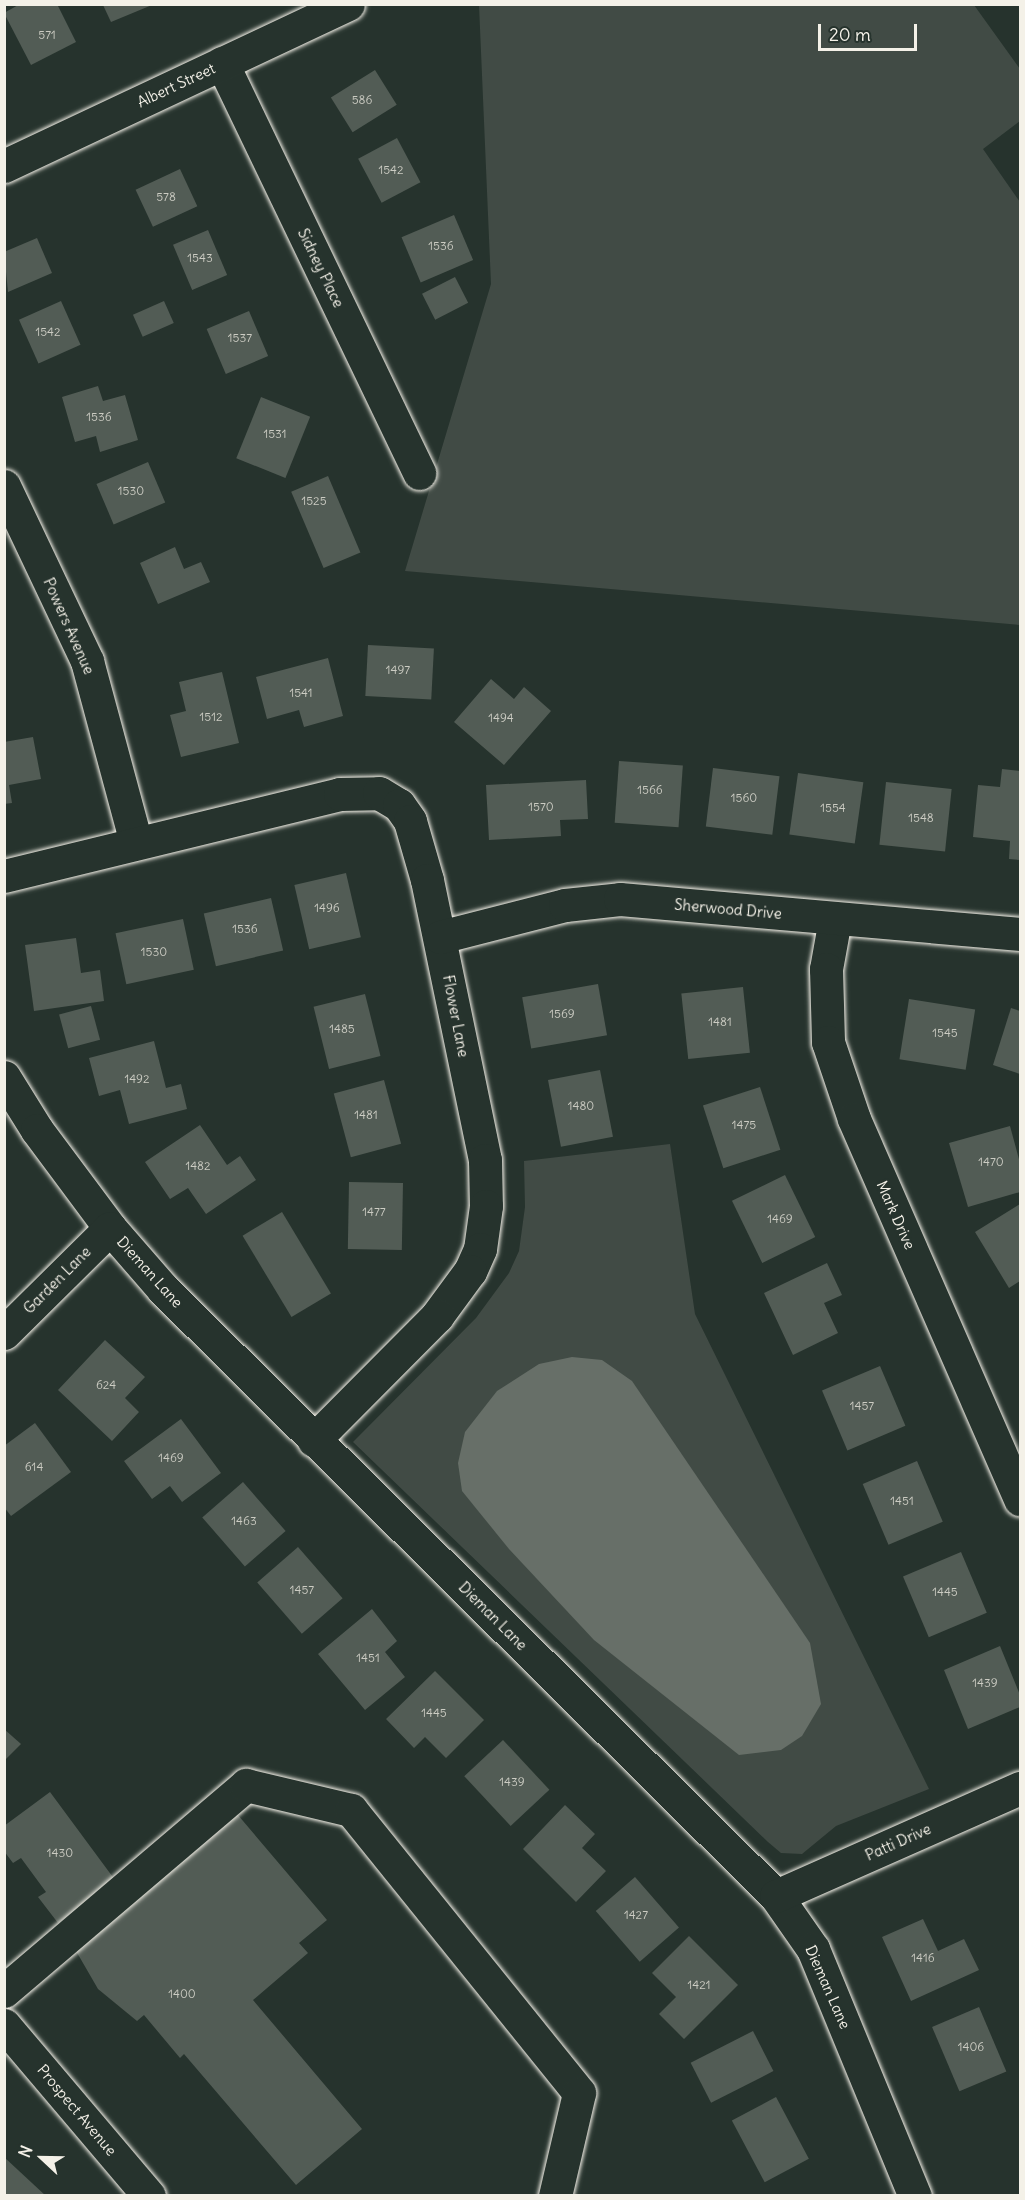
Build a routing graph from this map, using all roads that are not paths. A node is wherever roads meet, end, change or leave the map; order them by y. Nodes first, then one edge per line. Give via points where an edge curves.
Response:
1 (348, 4) edge
2 (222, 63) junction
3 (4, 166) edge
4 (419, 473) dead end
5 (4, 486) edge
6 (136, 842) junction
7 (4, 876) edge
8 (835, 919) junction
9 (1020, 934) edge
10 (440, 937) junction
11 (4, 1077) edge
12 (110, 1228) junction
13 (4, 1333) edge
14 (314, 1440) junction
15 (1020, 1499) edge
16 (1020, 1788) edge
17 (776, 1896) junction
18 (4, 1991) edge
19 (4, 2025) edge
20 (149, 2196) edge
21 (555, 2196) edge
22 (915, 2196) edge

1 - 2 street, Albert Street
2 - 3 street, Albert Street
2 - 4 street, Sidney Place
5 - 6 street, Powers Avenue via 87,661
6 - 7 street
6 - 10 street, Flower Lane via 340,794 379,793 399,805 410,821
8 - 9 street, Sherwood Drive
8 - 10 street, Sherwood Drive via 620,899 565,905
8 - 15 street, Mark Drive via 826,969 828,1042 854,1119
10 - 14 street, Flower Lane via 485,1160 486,1206 480,1249 470,1271 437,1316
11 - 12 street, Dieman Lane via 37,1130
12 - 13 street, Garden Lane
12 - 14 street, Dieman Lane via 163,1289
14 - 17 street, Dieman Lane
16 - 17 street, Patti Drive
17 - 22 street, Dieman Lane via 813,1949
18 - 21 street via 246,1785 351,1810 579,2093
19 - 20 street, Prospect Avenue

